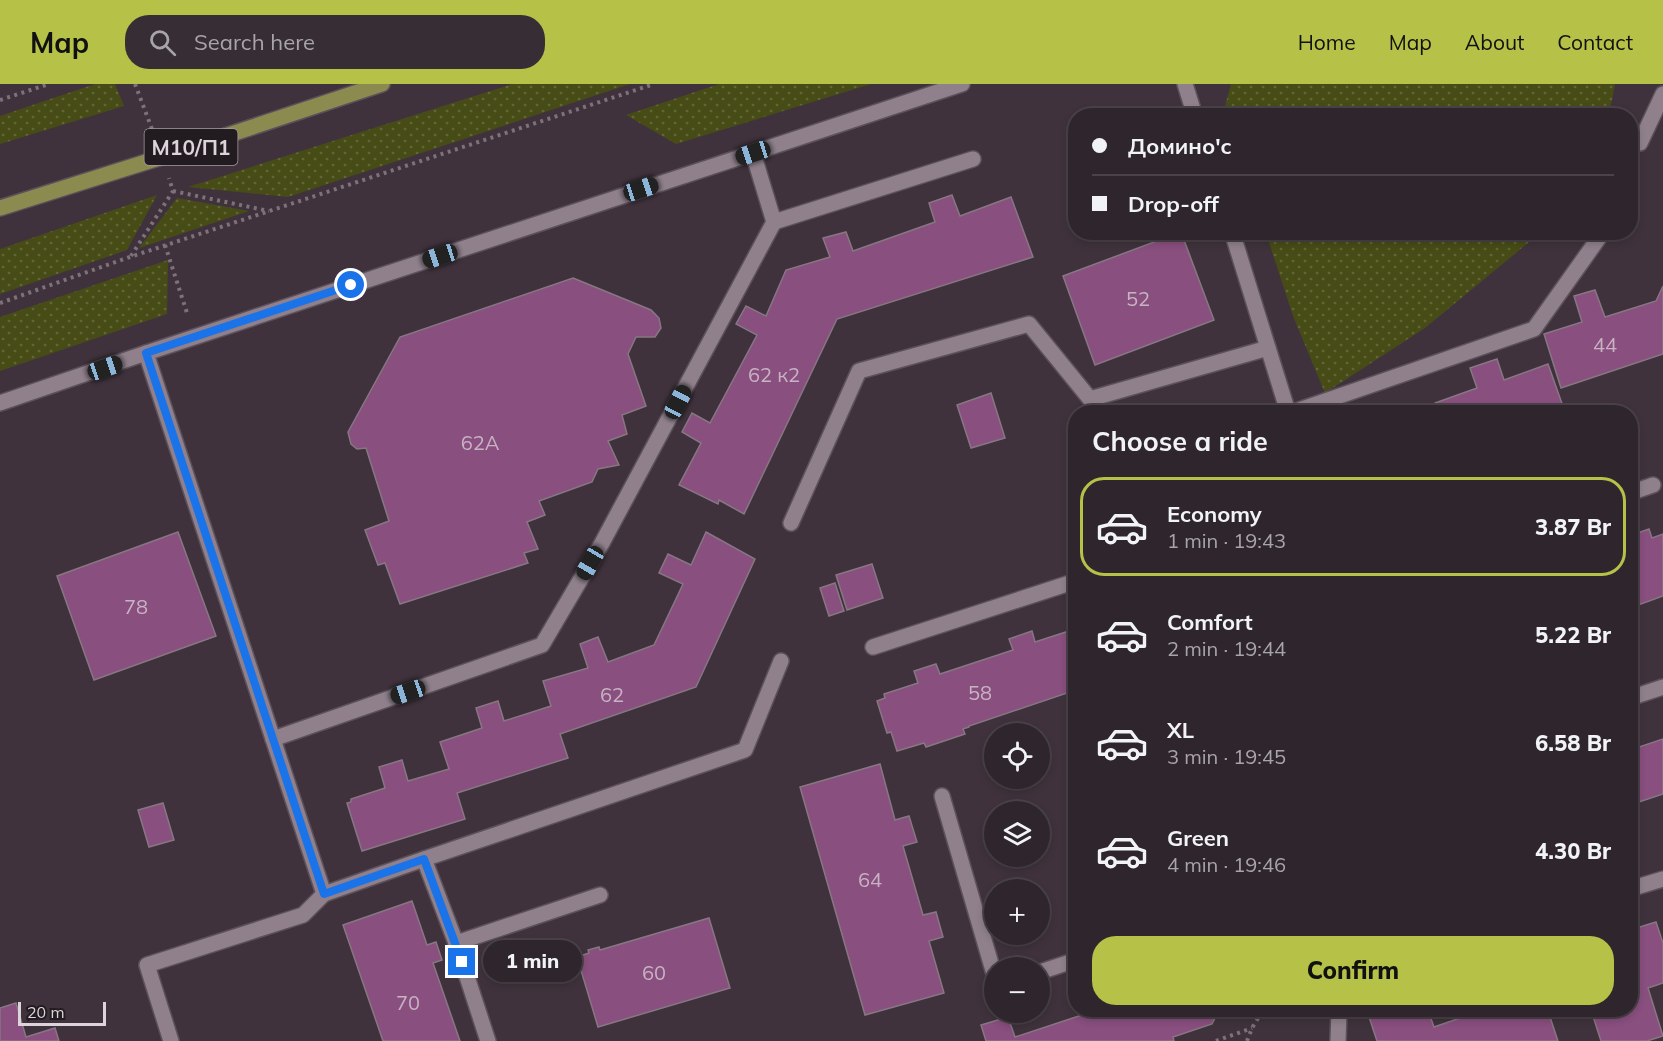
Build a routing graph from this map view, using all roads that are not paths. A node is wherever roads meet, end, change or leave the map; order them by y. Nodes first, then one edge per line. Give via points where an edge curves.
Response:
1 (382, 84) edge
2 (962, 84) edge
3 (1185, 84) edge
4 (1663, 94) edge
5 (1192, 108) edge
6 (1640, 143) dead end
7 (753, 153) junction
8 (973, 159) dead end
9 (0, 208) edge
10 (774, 222) junction
11 (1234, 240) edge
12 (1597, 240) edge
13 (1268, 348) junction
14 (146, 353) junction
15 (0, 403) edge
16 (1091, 405) edge
17 (1095, 405) edge
18 (1286, 405) edge
19 (1313, 405) edge
20 (1653, 485) dead end
21 (1638, 490) edge
22 (791, 523) dead end
23 (1068, 584) edge
24 (873, 647) dead end
25 (781, 661) dead end
26 (1663, 687) edge
27 (1638, 695) edge
28 (273, 739) junction
29 (942, 796) dead end
30 (424, 859) junction
31 (1663, 879) edge
32 (1638, 887) edge
33 (324, 894) junction
34 (600, 895) dead end
35 (456, 943) junction
36 (989, 957) edge
37 (1068, 963) edge
38 (1050, 969) edge
39 (1339, 1017) edge
40 (171, 1041) edge
41 (488, 1041) edge
42 (1338, 1041) edge

1 - 9 main road, М10/П1
2 - 7 lane
3 - 5 lane
4 - 6 lane
7 - 10 lane
7 - 14 lane
8 - 10 lane
10 - 28 lane via 602,543 542,645
11 - 13 lane
12 - 19 lane via 1534,329
13 - 17 lane
13 - 18 lane
14 - 15 lane
14 - 28 lane
16 - 22 lane via 1029,324 859,371
20 - 21 lane
23 - 24 lane
25 - 30 lane via 745,750
26 - 27 lane
28 - 33 lane
29 - 36 lane
30 - 33 lane
30 - 35 lane
31 - 32 lane
33 - 40 lane via 303,915 147,965
34 - 35 lane
35 - 41 lane
37 - 38 lane
39 - 42 lane

